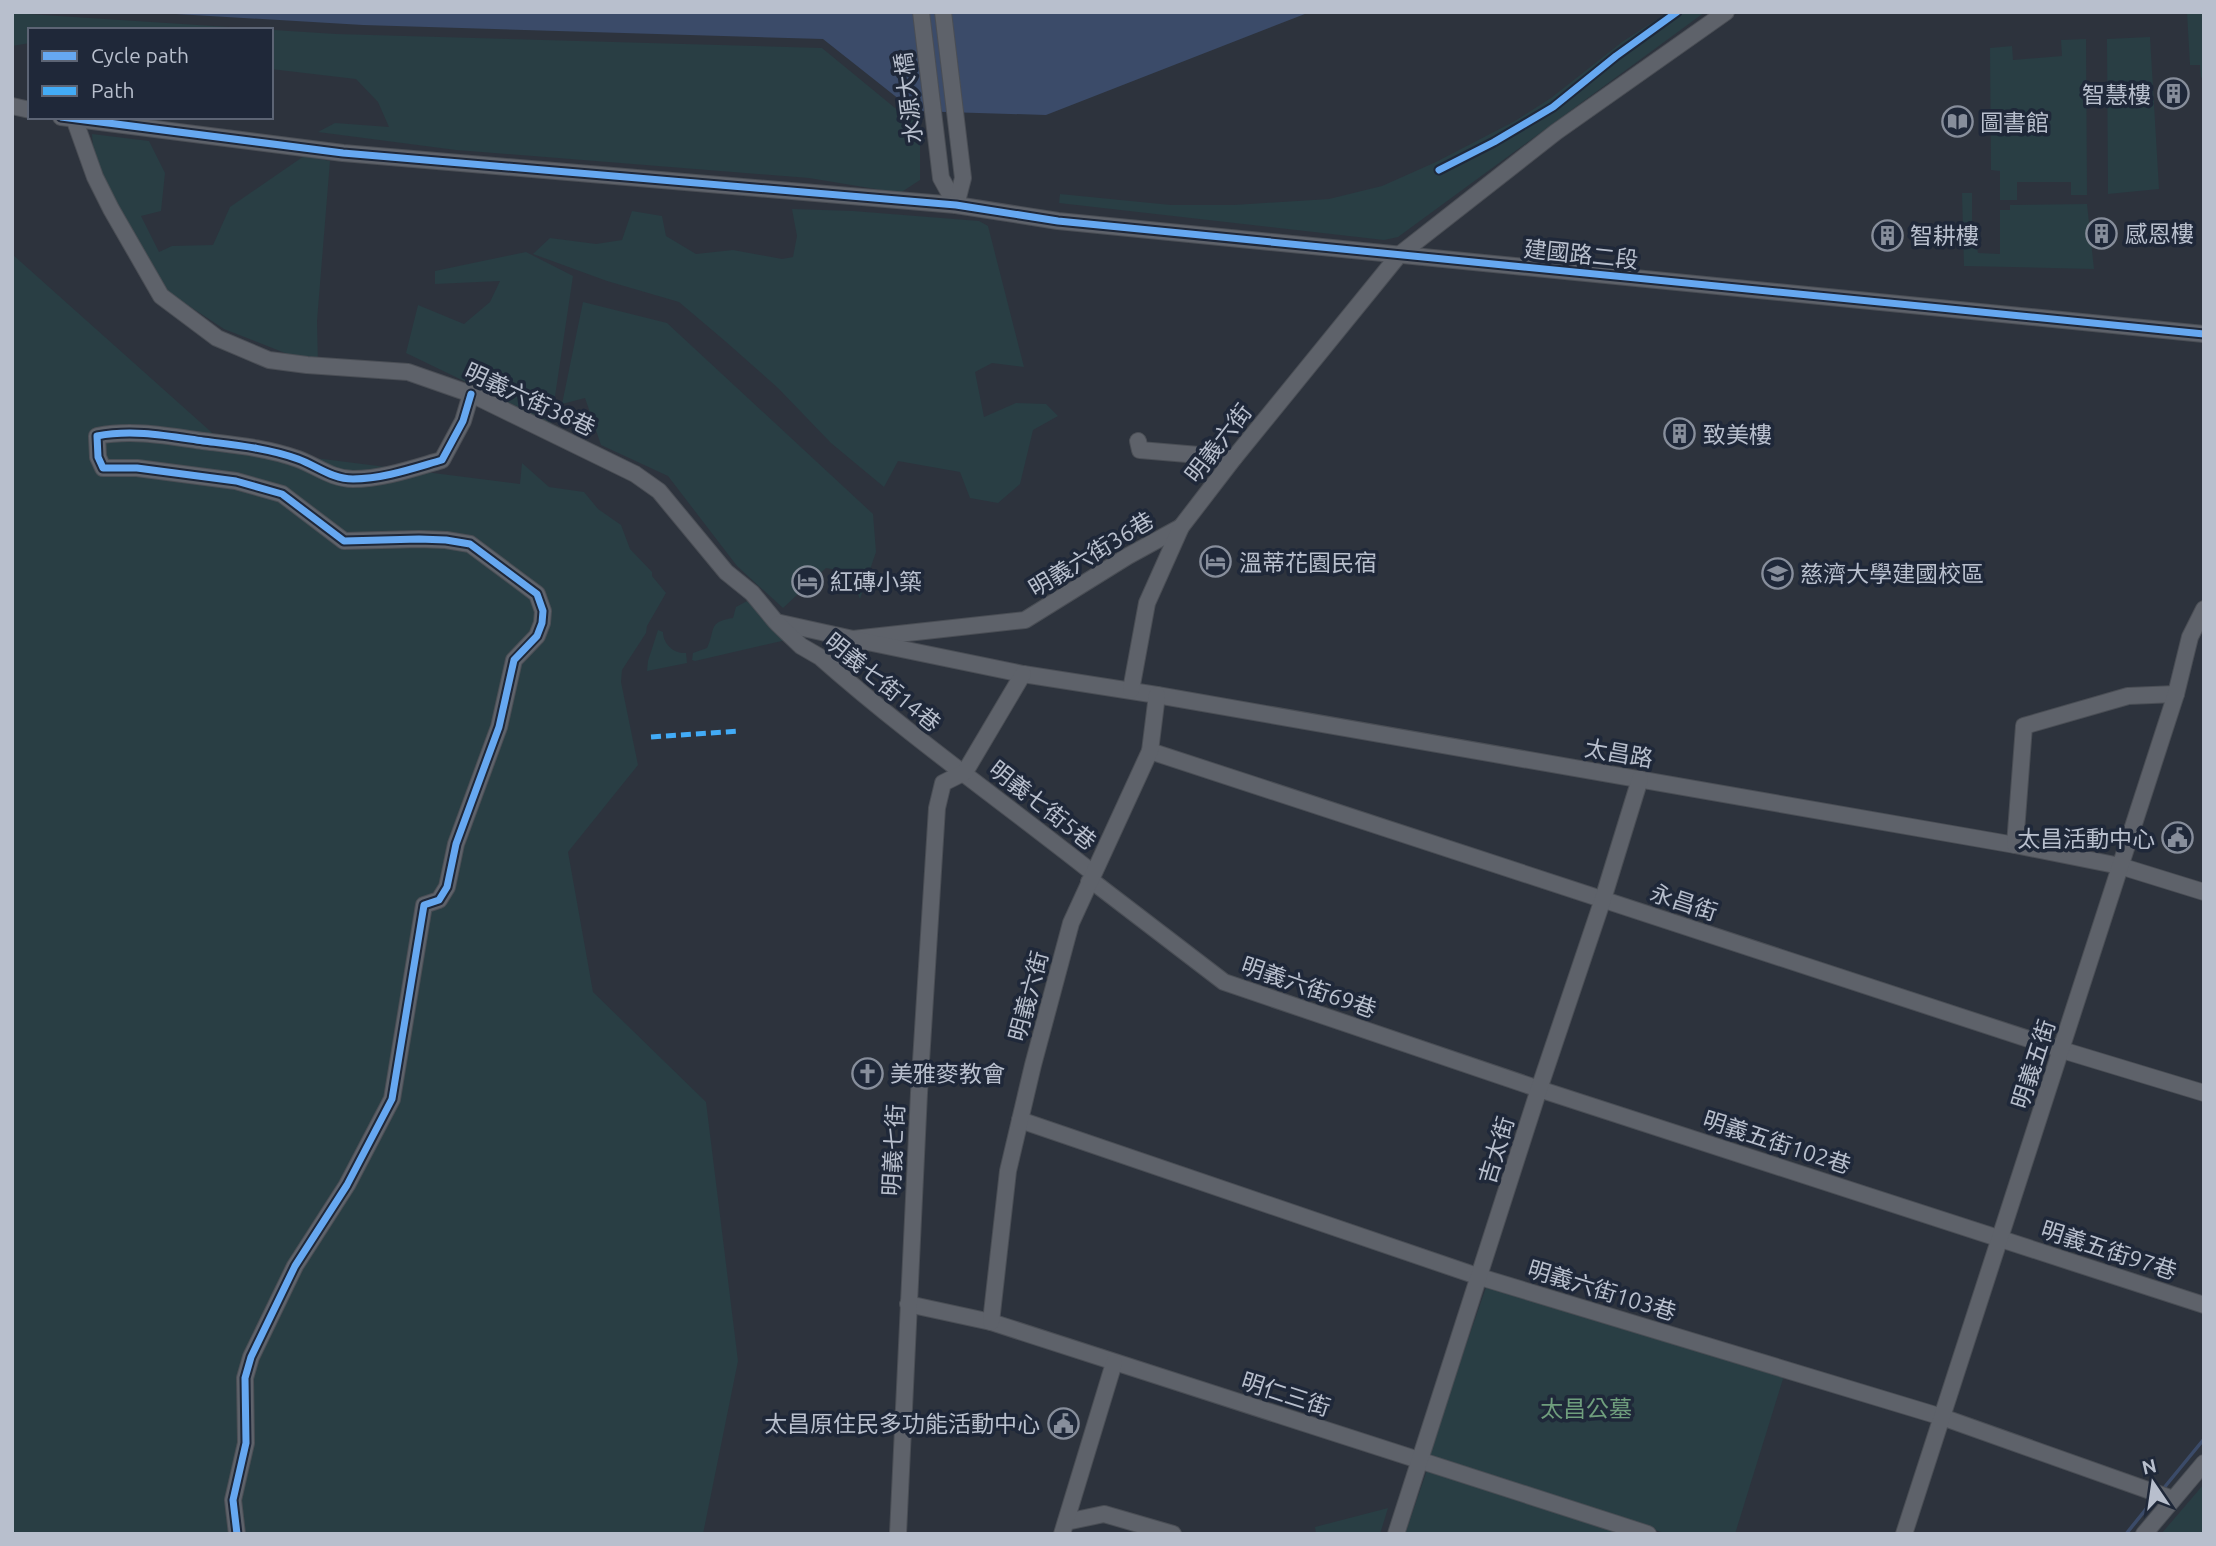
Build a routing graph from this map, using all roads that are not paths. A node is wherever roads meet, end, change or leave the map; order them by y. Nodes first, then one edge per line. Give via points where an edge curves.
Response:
1 (921, 12) edge
2 (943, 12) edge
3 (1726, 12) edge
4 (68, 119) edge
5 (956, 205) junction
6 (1399, 255) junction
7 (2204, 334) edge
8 (471, 394) junction
9 (1138, 441) dead end
10 (1234, 458) junction
11 (1181, 527) junction
12 (2204, 609) edge
13 (776, 622) junction
14 (853, 639) junction
15 (1023, 674) junction
16 (1131, 690) junction
17 (2176, 694) junction
18 (1157, 695) junction
19 (1150, 751) junction
20 (965, 772) junction
21 (1640, 779) junction
22 (2015, 845) junction
23 (2120, 866) junction
24 (1091, 878) junction
25 (2204, 892) edge
26 (1603, 899) junction
27 (2062, 1050) junction
28 (1539, 1089) junction
29 (2204, 1093) edge
30 (1020, 1120) junction
31 (2000, 1237) junction
32 (1480, 1277) junction
33 (908, 1304) junction
34 (2204, 1305) edge
35 (992, 1322) junction
36 (1114, 1363) junction
37 (1942, 1417) junction
38 (1419, 1460) junction
39 (2204, 1463) edge
40 (2173, 1499) junction
41 (1064, 1528) edge
42 (237, 1534) edge
43 (898, 1534) edge
44 (1173, 1534) edge
45 (1396, 1534) edge
46 (1647, 1534) edge
47 (1904, 1534) edge
48 (2144, 1534) edge

1 - 5 street, 水源大橋 via 941,178
2 - 5 street, 水源大橋 via 963,178
3 - 6 street, 明義六街 via 1556,132
4 - 5 street, 建國路二段 via 343,153
4 - 8 street, 明義六街38巷 via 161,296 217,338 269,360 408,372
5 - 6 street, 建國路二段 via 1058,221
6 - 7 street, 建國路二段
6 - 10 street, 明義六街
8 - 13 street, 明義六街38巷 via 635,474 659,491 726,572 752,593
8 - 42 street via 463,421 442,460 354,479 336,478 298,459 248,447 150,433 97,436 97,457 103,468 236,481 282,494 344,541 419,539 470,544 537,594 544,611 537,636 514,660 499,727 456,844 447,887 439,900 424,905 392,1099 347,1185 295,1265 251,1357 245,1378 246,1443 233,1500
9 - 10 street via 1140,450
10 - 11 street, 明義六街
11 - 14 street, 明義六街36巷 via 1025,620
11 - 16 street, 明義六街 via 1147,603
12 - 17 street, 明義五街 via 2190,637
13 - 14 street
13 - 20 street, 明義七街14巷 via 940,758
14 - 15 street, 太昌路
15 - 16 street, 太昌路
15 - 20 street, 明義七街
16 - 18 street, 太昌路
17 - 22 street via 2128,696 2024,726
17 - 23 street, 明義五街
18 - 19 street, 明義六街
18 - 21 street, 太昌路
19 - 24 street, 明義六街
19 - 26 street, 永昌街
20 - 24 street, 明義七街5巷
20 - 33 street, 明義七街 via 943,783 937,808
21 - 22 street, 太昌路
21 - 26 street, 吉太街
22 - 23 street, 太昌路
23 - 25 street, 太昌路
23 - 27 street, 明義五街
24 - 28 street, 明義六街69巷 via 1224,982
24 - 30 street, 明義六街 via 1072,923
26 - 27 street, 永昌街
26 - 28 street, 吉太街
27 - 29 street, 永昌街
27 - 31 street, 明義五街
28 - 31 street, 明義五街102巷
28 - 32 street, 吉太街
30 - 32 street, 明義六街103巷
30 - 35 street, 明義六街 via 1008,1171
31 - 34 street, 明義五街97巷
31 - 37 street, 明義五街
32 - 37 street, 明義六街103巷
32 - 38 street, 吉太街
33 - 35 street, 明仁三街
33 - 43 street, 明義七街
35 - 36 street, 明仁三街
36 - 38 street, 明仁三街
36 - 41 street
37 - 40 street, 明義六街103巷
37 - 47 street, 明義五街
38 - 45 street, 吉太街
38 - 46 street, 明仁三街
39 - 40 street
40 - 48 street
41 - 44 street via 1104,1514

